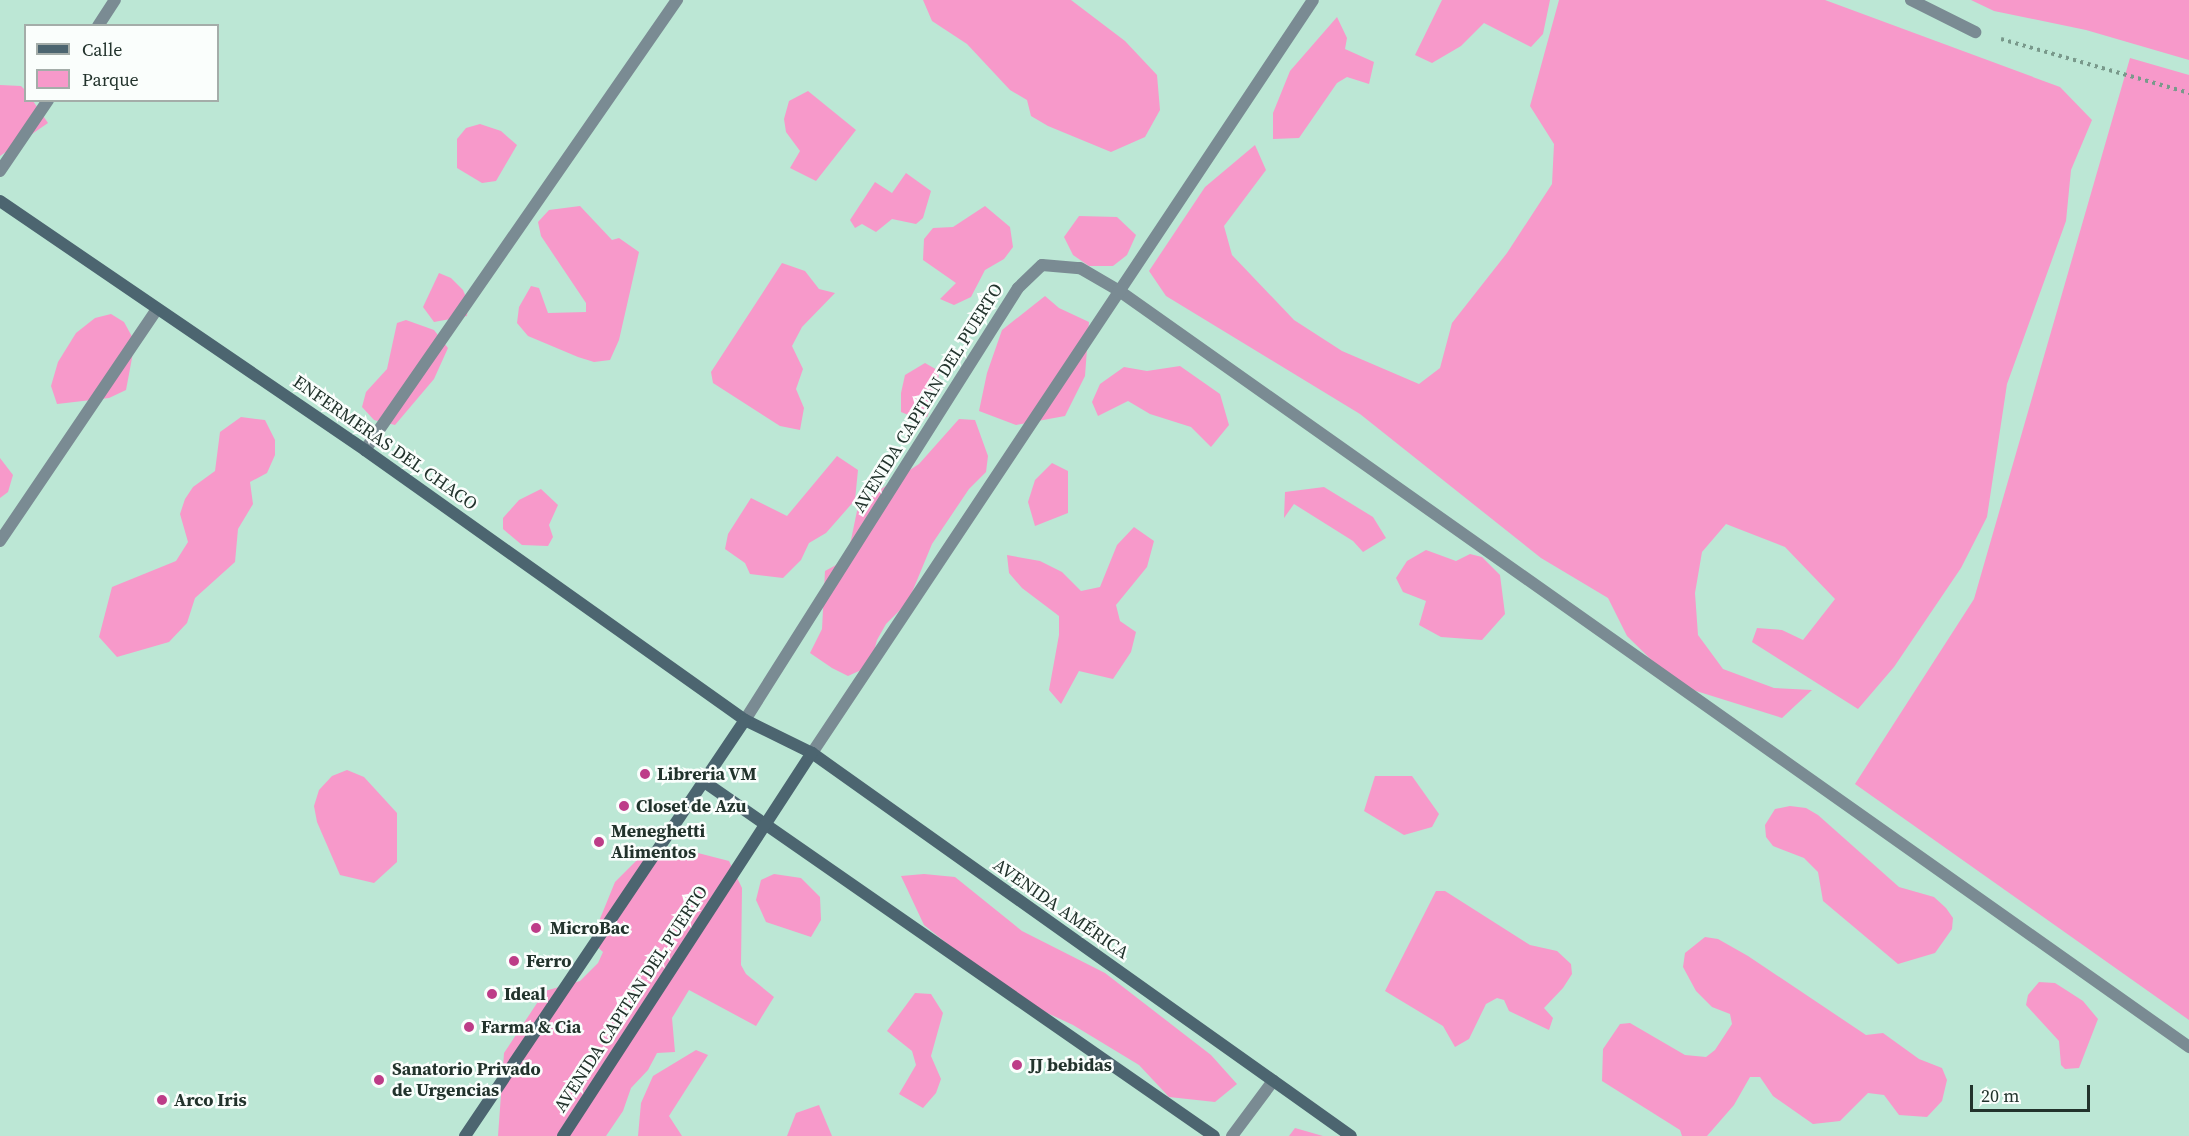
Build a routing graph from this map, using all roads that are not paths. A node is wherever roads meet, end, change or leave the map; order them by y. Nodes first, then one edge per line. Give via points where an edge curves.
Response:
1 (115, 0) edge
2 (677, 0) edge
3 (1312, 0) edge
4 (1911, 0) edge
5 (99, 24) edge
6 (1975, 32) road end
7 (47, 102) edge
8 (0, 171) edge
9 (0, 201) edge
10 (1118, 290) junction
11 (157, 309) junction
12 (365, 450) junction
13 (0, 541) edge
14 (745, 720) junction
15 (812, 753) junction
16 (703, 781) junction
17 (766, 826) junction
18 (2189, 1047) edge
19 (1273, 1081) junction
20 (465, 1136) edge
21 (563, 1136) edge
22 (1214, 1136) edge
23 (1232, 1136) edge
24 (1351, 1136) edge

1 - 5 street
2 - 12 street
3 - 10 street
4 - 6 street
7 - 8 street
9 - 11 main road, ENFERMERAS DEL CHACO
10 - 14 street, AVENIDA CAPITAN DEL PUERTO via 1080,268 1042,265 1018,288
10 - 15 street, AVENIDA CAPITAN DEL PUERTO
10 - 18 street
11 - 12 main road, ENFERMERAS DEL CHACO
11 - 13 street
12 - 14 main road, ENFERMERAS DEL CHACO
14 - 15 main road, AVENIDA AMÉRICA
14 - 16 main road, AVENIDA CAPITAN DEL PUERTO
15 - 17 main road, AVENIDA CAPITAN DEL PUERTO
15 - 19 main road, AVENIDA AMÉRICA
16 - 17 main road
16 - 20 main road, AVENIDA CAPITAN DEL PUERTO
17 - 21 main road, AVENIDA CAPITAN DEL PUERTO
17 - 22 main road
19 - 23 street
19 - 24 main road, AVENIDA AMÉRICA

